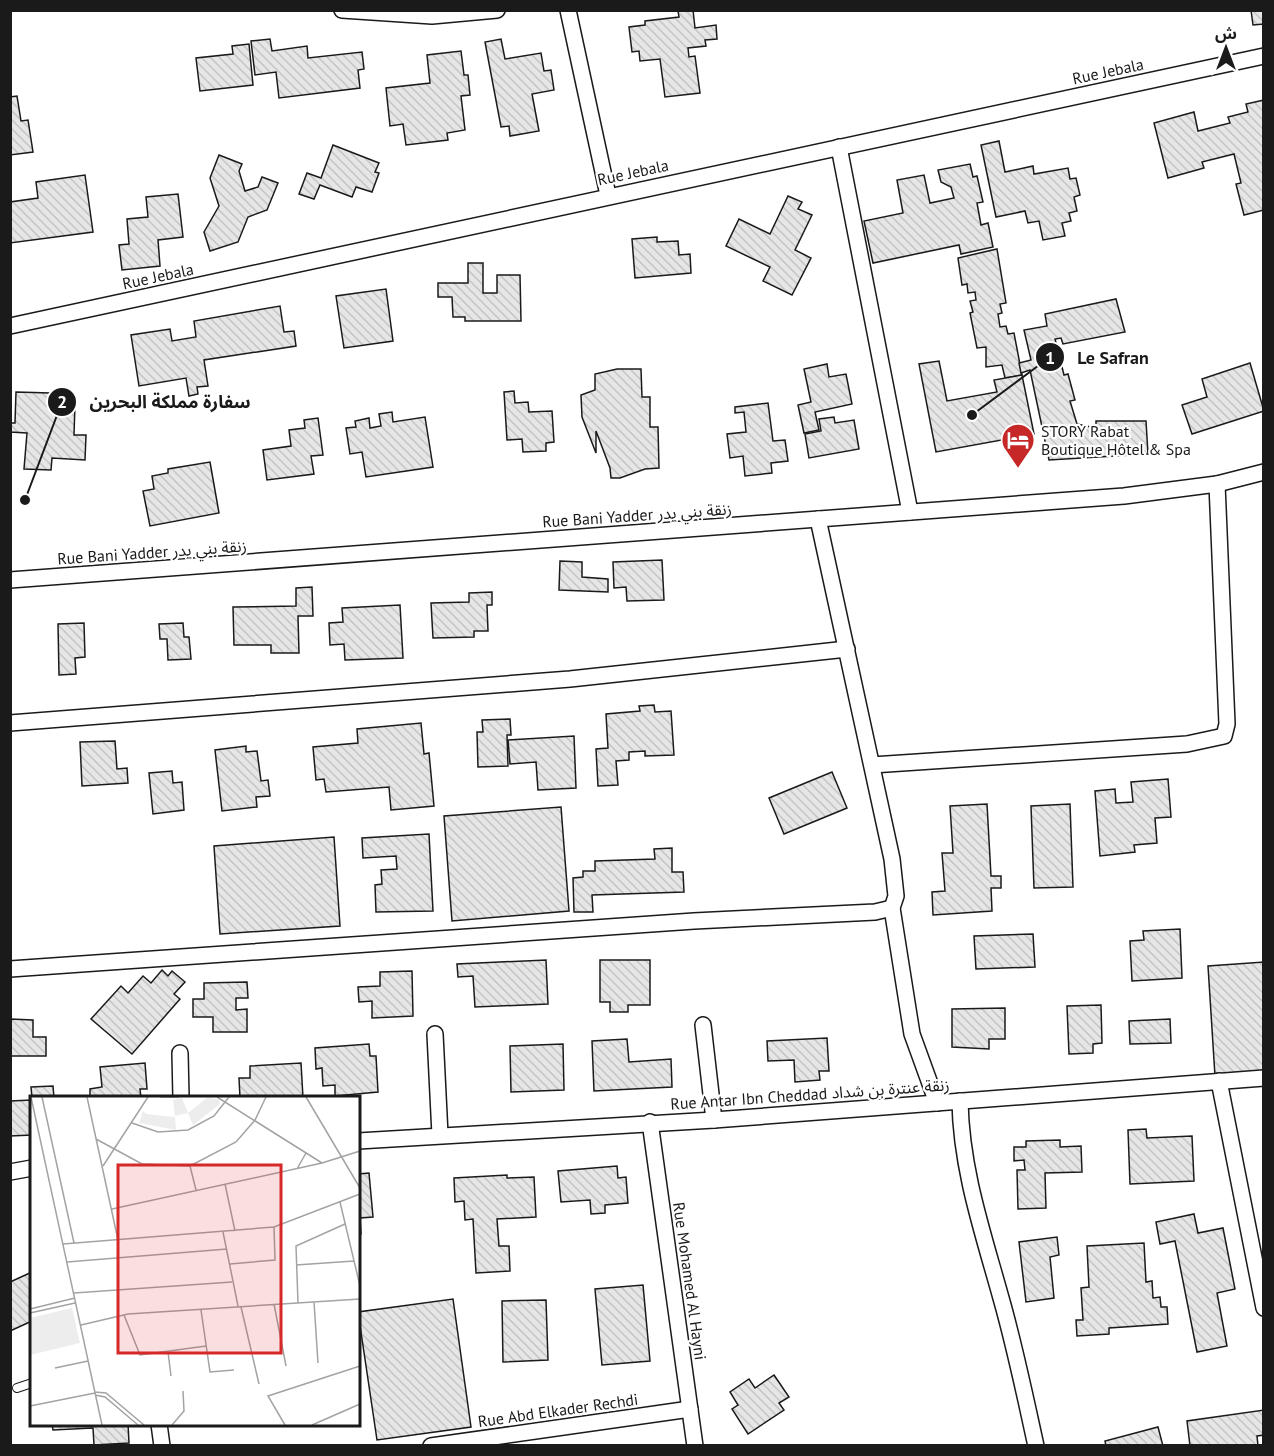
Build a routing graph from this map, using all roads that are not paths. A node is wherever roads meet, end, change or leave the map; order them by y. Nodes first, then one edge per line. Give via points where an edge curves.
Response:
1 (342, 10) edge
2 (496, 10) edge
3 (568, 10) edge
4 (1263, 56) edge
5 (839, 147) junction
6 (608, 195) junction
7 (10, 326) edge
8 (1263, 472) edge
9 (1217, 484) junction
10 (910, 512) junction
11 (818, 519) junction
12 (10, 580) edge
13 (847, 649) junction
14 (10, 723) edge
15 (872, 765) junction
16 (892, 908) junction
17 (10, 969) edge
18 (703, 1025) dead end
19 (435, 1034) dead end
20 (180, 1053) dead end
21 (1263, 1078) edge
22 (1219, 1081) junction
23 (181, 1096) edge
24 (960, 1101) junction
25 (937, 1103) junction
26 (714, 1120) junction
27 (650, 1122) junction
28 (440, 1135) junction
29 (360, 1141) edge
30 (30, 1168) edge
31 (10, 1172) edge
32 (1263, 1308) edge
33 (30, 1384) edge
34 (17, 1388) dead end
35 (690, 1409) junction
36 (159, 1426) edge
37 (162, 1446) edge
38 (431, 1446) edge
39 (695, 1446) edge
40 (1036, 1446) edge

1 - 2 street via 432,16
3 - 6 street
4 - 5 street, Rue Jebala
5 - 6 street, Rue Jebala
5 - 10 street
6 - 7 street, Rue Jebala
8 - 9 street, Rue Bani Yadder زنقة بني يدر
9 - 10 street, Rue Bani Yadder زنقة بني يدر via 1124,496
9 - 15 street via 1227,724 1224,736 1187,744
10 - 11 street, Rue Bani Yadder زنقة بني يدر
11 - 12 street, Rue Bani Yadder زنقة بني يدر
11 - 13 street
13 - 14 street via 559,680
13 - 15 street
15 - 16 street via 894,875 896,900
16 - 17 street
16 - 25 street via 912,1034
18 - 26 street
19 - 28 street
20 - 23 street
21 - 22 street, Rue Antar Ibn Cheddad زنقة عنترة بن شداد
22 - 24 street, Rue Antar Ibn Cheddad زنقة عنترة بن شداد
22 - 32 street
24 - 25 street, Rue Antar Ibn Cheddad زنقة عنترة بن شداد
24 - 40 street via 964,1153 978,1219 1002,1300
25 - 26 street, Rue Antar Ibn Cheddad زنقة عنترة بن شداد
26 - 27 street, Rue Antar Ibn Cheddad زنقة عنترة بن شداد
27 - 28 street, Rue Antar Ibn Cheddad زنقة عنترة بن شداد
27 - 35 street, Rue Mohamed Al Hayni
28 - 29 street, Rue Antar Ibn Cheddad زنقة عنترة بن شداد
30 - 31 street
33 - 34 lane
35 - 38 street, Rue Abd Elkader Rechdi
35 - 39 street, Rue Mohamed Al Hayni
36 - 37 street

